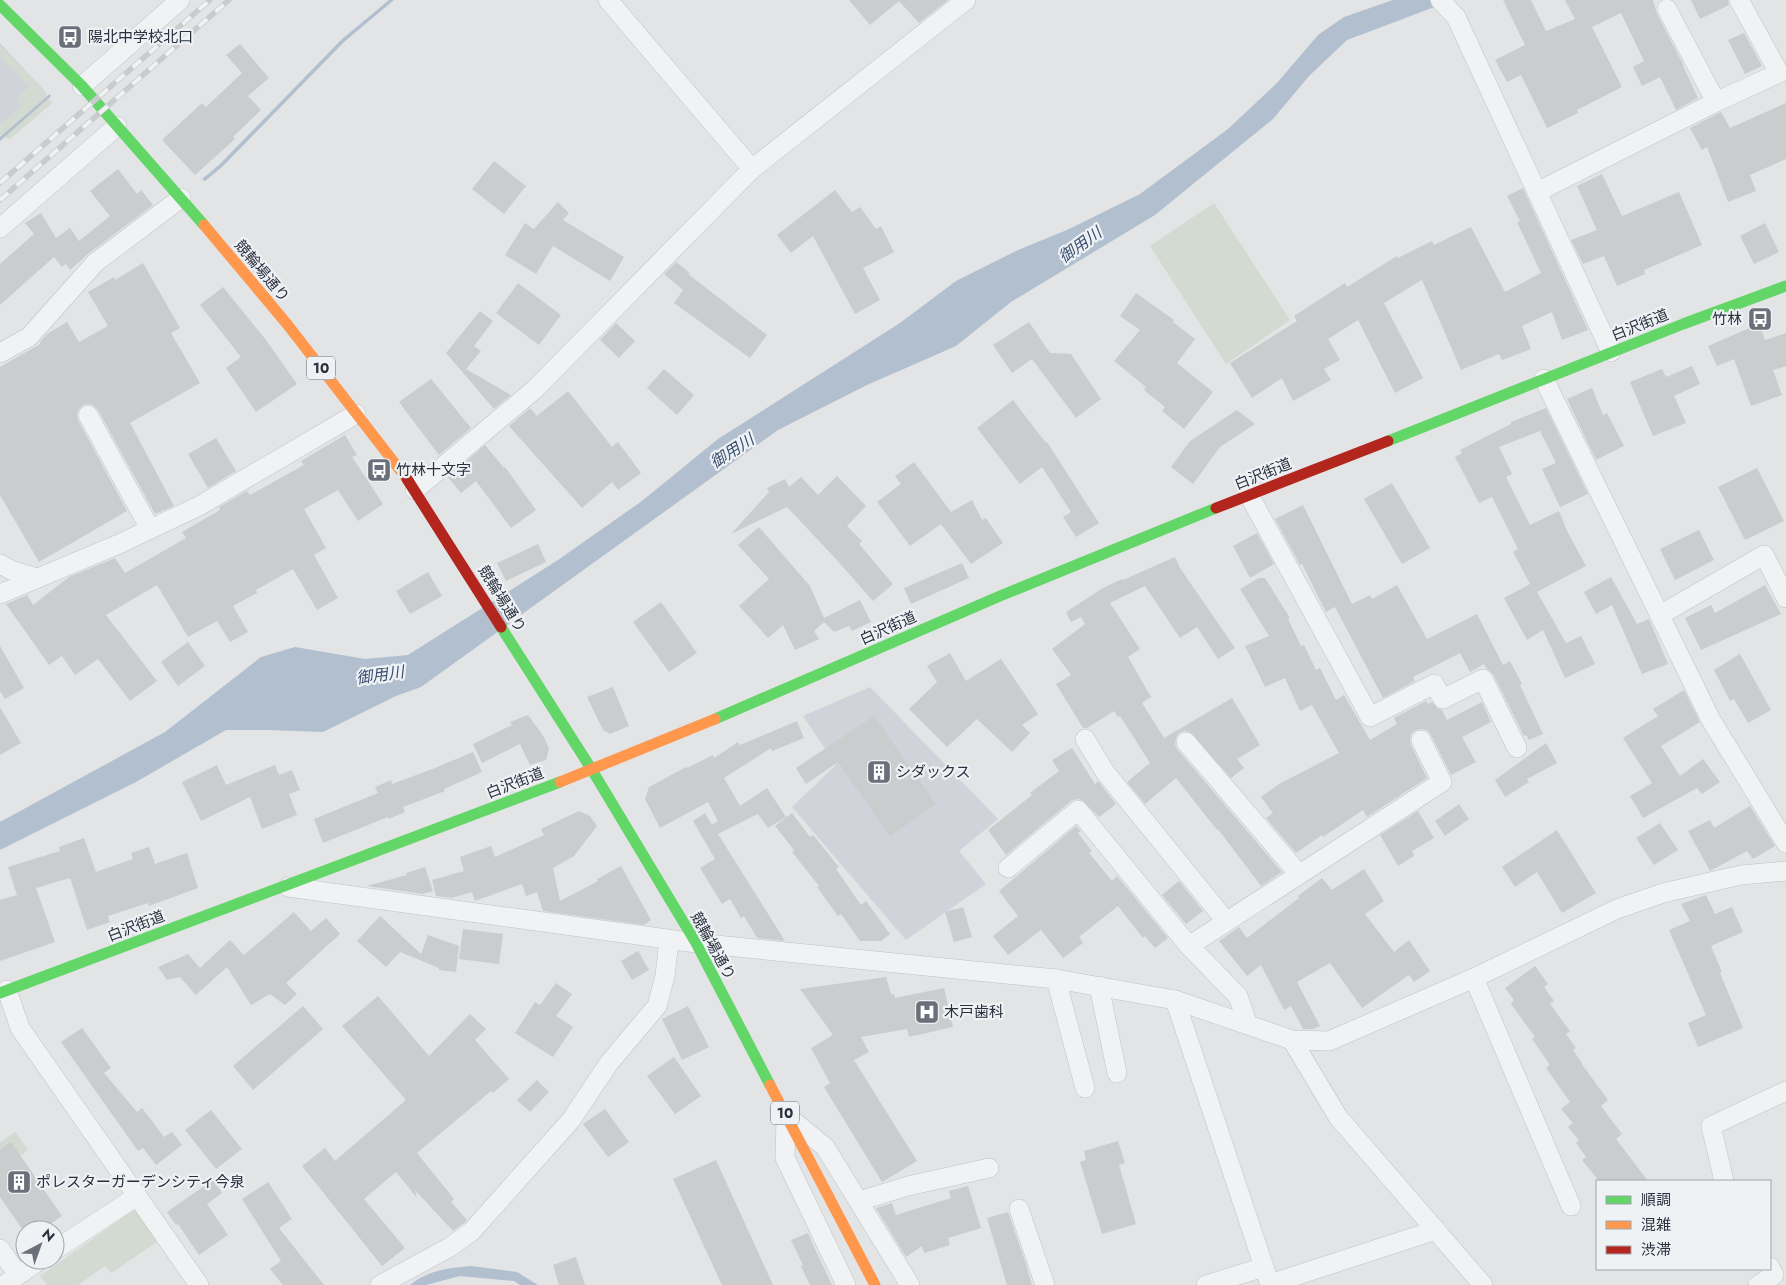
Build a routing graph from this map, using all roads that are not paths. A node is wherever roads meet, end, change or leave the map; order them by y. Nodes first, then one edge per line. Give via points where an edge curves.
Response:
1 (180, 0) edge
2 (608, 0) edge
3 (966, 0) edge
4 (1739, 0) edge
5 (1444, 4) edge
6 (0, 5) edge
7 (1667, 9) dead end
8 (82, 86) junction
9 (1716, 102) junction
10 (117, 126) junction
11 (752, 169) junction
12 (1537, 192) junction
13 (181, 198) junction
14 (0, 228) edge
15 (1786, 286) edge
16 (1611, 352) junction
17 (0, 353) edge
18 (1544, 378) junction
19 (356, 414) junction
20 (88, 415) dead end
21 (415, 490) junction
22 (1248, 496) junction
23 (150, 529) junction
24 (0, 564) edge
25 (37, 578) junction
26 (0, 594) edge
27 (1786, 598) edge
28 (1660, 615) junction
29 (1086, 739) dead end
30 (1421, 740) dead end
31 (1186, 742) dead end
32 (1517, 748) dead end
33 (592, 770) junction
34 (1786, 843) edge
35 (1008, 868) dead end
36 (1786, 871) edge
37 (1299, 874) junction
38 (284, 886) junction
39 (1226, 921) junction
40 (669, 940) junction
41 (696, 943) junction
42 (1189, 946) junction
43 (1474, 978) junction
44 (1056, 979) junction
45 (1099, 986) junction
46 (3, 991) edge
47 (1175, 1000) junction
48 (1248, 1025) junction
49 (1292, 1040) junction
50 (1117, 1073) dead end
51 (1085, 1088) dead end
52 (1786, 1091) edge
53 (786, 1115) junction
54 (989, 1168) dead end
55 (1724, 1180) edge
56 (137, 1196) junction
57 (859, 1202) junction
58 (1571, 1206) dead end
59 (1019, 1209) dead end
60 (1436, 1230) junction
61 (65, 1243) edge
62 (0, 1250) edge
63 (26, 1270) edge
64 (1777, 1272) edge
65 (1268, 1279) edge
66 (11, 1280) edge
67 (874, 1284) edge
68 (199, 1285) edge
69 (380, 1285) edge
70 (846, 1285) edge
71 (910, 1285) edge
72 (1044, 1285) edge
73 (1206, 1285) edge
74 (1483, 1285) edge
75 (1758, 1285) edge

1 - 8 street
2 - 11 street
3 - 11 street
4 - 9 street via 1779,73
5 - 12 street via 1456,17
6 - 8 main road, 競輪場通り / 10
7 - 9 street
8 - 10 main road, 競輪場通り / 10
9 - 12 street
10 - 13 main road, 競輪場通り / 10
10 - 14 street
11 - 21 street via 534,390
12 - 16 street
13 - 17 street via 95,263 29,337
13 - 19 main road, 競輪場通り / 10 via 287,324
15 - 16 main road, 白沢街道
16 - 18 main road, 白沢街道
18 - 22 main road, 白沢街道
18 - 28 street
19 - 21 main road, 競輪場通り / 10
19 - 23 street via 199,506
20 - 23 street
21 - 33 main road, 競輪場通り / 10
22 - 32 street via 1370,717 1434,684 1443,699 1483,679
22 - 33 main road, 白沢街道 via 1000,596
23 - 25 street
24 - 25 street
25 - 26 street
27 - 28 street via 1764,555
28 - 34 street via 1711,720
29 - 39 street via 1106,772
30 - 37 street via 1442,782
31 - 37 street
33 - 38 main road, 白沢街道
33 - 41 main road, 競輪場通り / 10
35 - 42 street via 1078,810
36 - 43 street via 1742,875 1663,893 1617,909
37 - 39 street
38 - 40 street
38 - 46 main road, 白沢街道
39 - 42 street
40 - 41 street
40 - 69 street via 665,976 657,1006 609,1063 571,1120 472,1231 450,1247
41 - 44 street
41 - 53 main road, 競輪場通り / 10
42 - 48 street via 1238,996
43 - 49 street via 1329,1041
43 - 58 street
44 - 45 street
44 - 51 street
45 - 47 street
45 - 50 street
46 - 56 street via 20,1028
47 - 48 street
47 - 65 street
48 - 49 street
49 - 60 street via 1338,1117
52 - 55 street via 1711,1126
53 - 57 street via 825,1147
53 - 67 main road, 競輪場通り / 10
53 - 70 street via 785,1158
54 - 57 street via 908,1186
56 - 61 street
56 - 68 street
57 - 71 street
59 - 72 street
60 - 65 street
60 - 74 street
62 - 66 street
63 - 66 street
64 - 75 street
65 - 73 street

